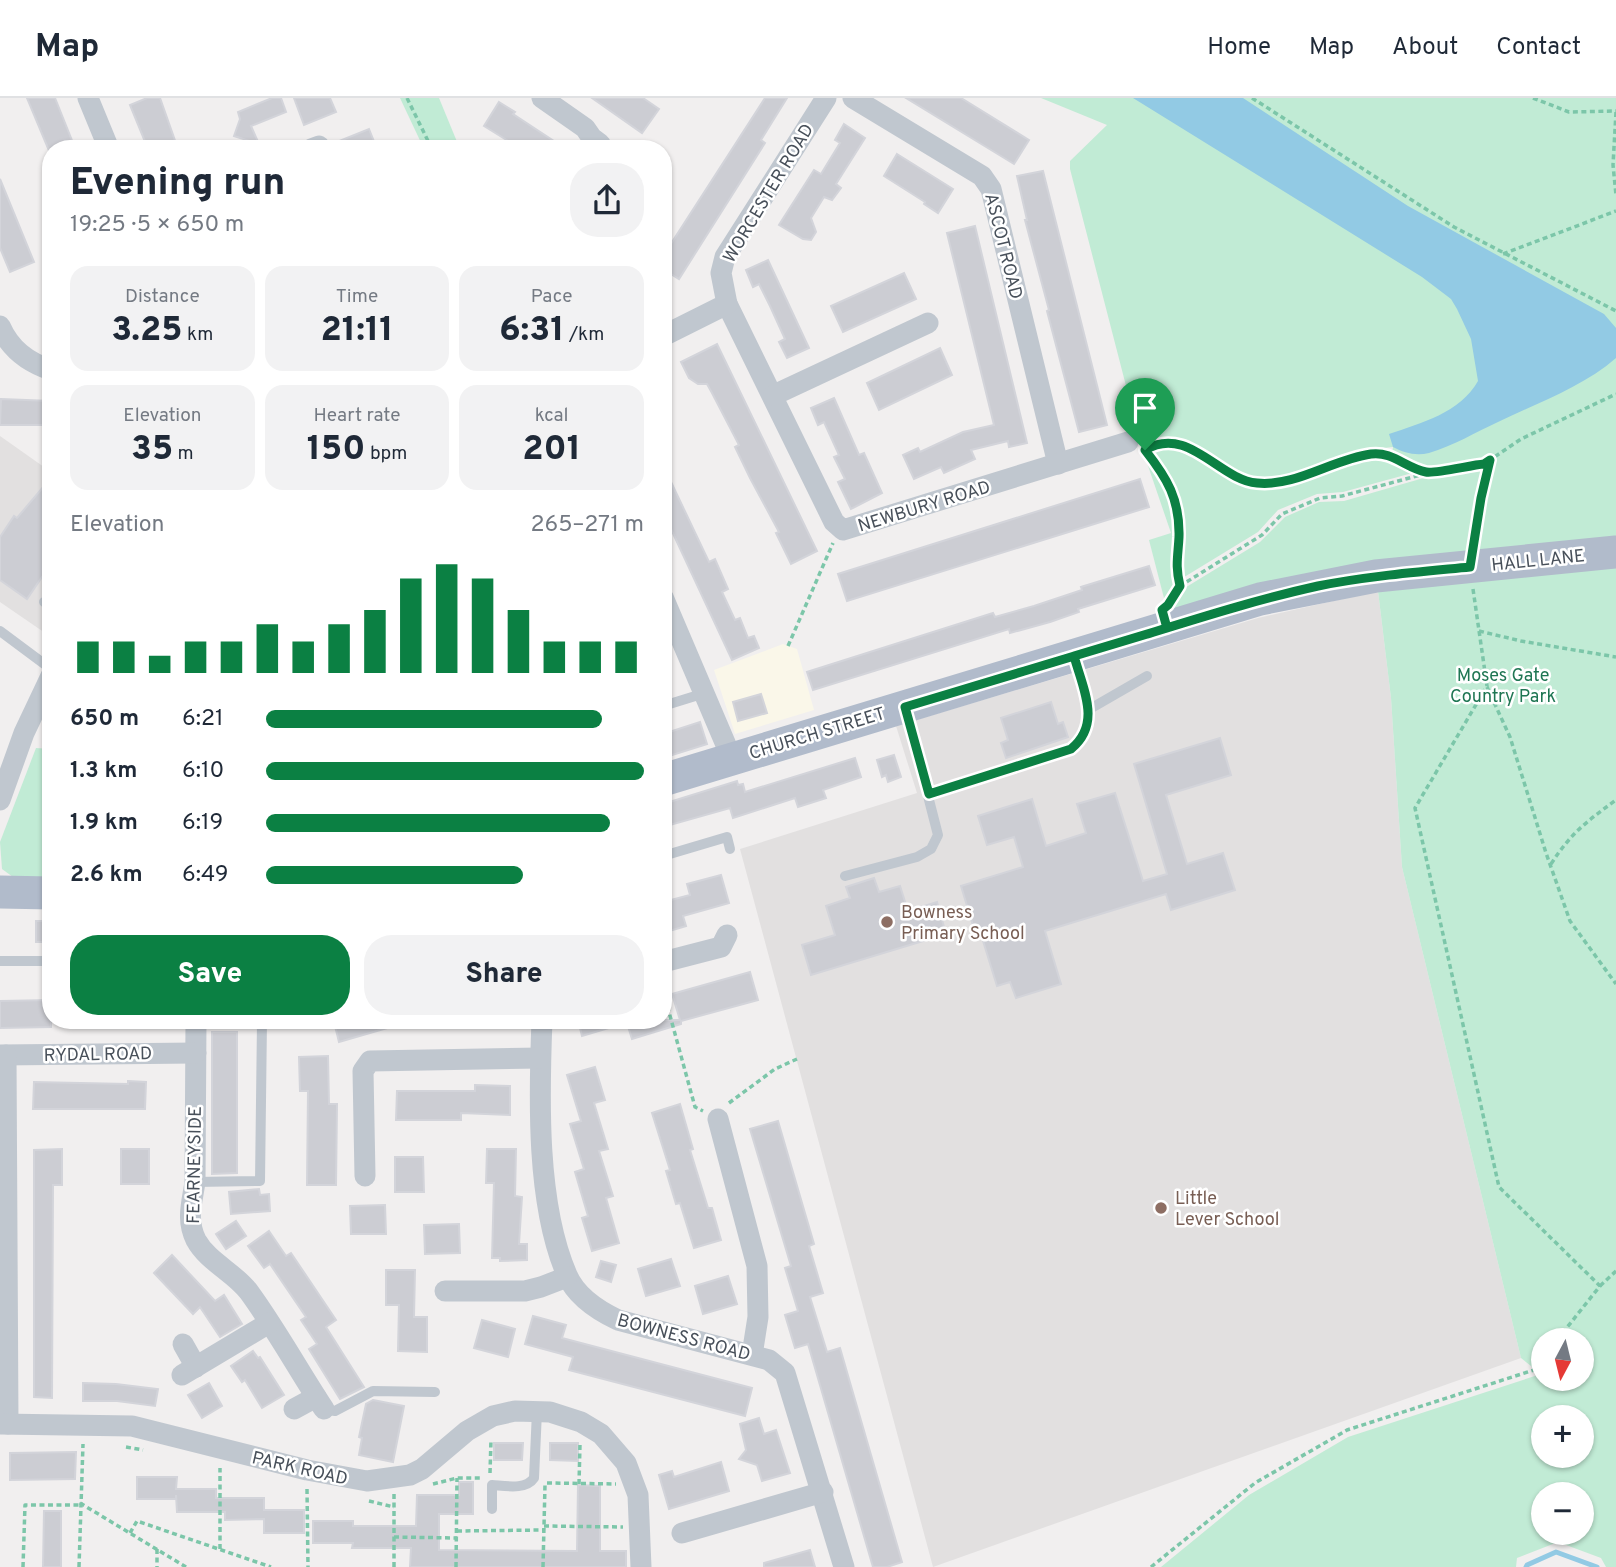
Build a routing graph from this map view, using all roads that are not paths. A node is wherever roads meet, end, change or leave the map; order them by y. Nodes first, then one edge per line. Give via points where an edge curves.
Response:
1 (88, 98) edge
2 (542, 98) edge
3 (826, 98) edge
4 (853, 98) edge
5 (105, 140) edge
6 (590, 140) edge
7 (727, 304) junction
8 (928, 323) dead end
9 (0, 326) edge
10 (672, 332) edge
11 (42, 365) edge
12 (774, 395) junction
13 (1137, 446) road end
14 (1058, 464) junction
15 (1616, 552) edge
16 (1376, 576) joint
17 (672, 622) edge
18 (0, 631) edge
19 (1074, 656) junction
20 (42, 662) edge
21 (1147, 676) dead end
22 (705, 694) junction
23 (42, 695) edge
24 (672, 703) edge
25 (905, 707) junction
26 (1088, 710) junction
27 (732, 759) junction
28 (672, 777) edge
29 (929, 794) junction
30 (0, 800) edge
31 (730, 849) dead end
32 (672, 853) edge
33 (845, 876) dead end
34 (0, 892) edge
35 (42, 893) edge
36 (727, 935) dead end
37 (672, 960) edge
38 (0, 961) edge
39 (42, 961) edge
40 (196, 1029) edge
41 (262, 1029) edge
42 (542, 1029) edge
43 (195, 1053) junction
44 (3, 1055) edge
45 (540, 1058) junction
46 (718, 1119) road end
47 (365, 1176) dead end
48 (195, 1182) junction
49 (567, 1277) junction
50 (445, 1291) dead end
51 (269, 1323) junction
52 (183, 1344) dead end
53 (752, 1355) junction
54 (435, 1392) dead end
55 (320, 1403) junction
56 (294, 1409) dead end
57 (537, 1411) junction
58 (4, 1424) edge
59 (823, 1492) junction
60 (492, 1509) dead end
61 (682, 1533) dead end
62 (641, 1567) edge
63 (844, 1567) edge

1 - 5 street
2 - 6 street via 585,128
3 - 7 street, WORCESTER ROAD via 725,257 721,273
4 - 14 street, ASCOT ROAD via 982,176 991,189
7 - 10 street
7 - 12 street, NEWBURY ROAD
8 - 12 street
9 - 11 street via 13,348
12 - 14 street, NEWBURY ROAD via 834,522 847,530
13 - 14 street, NEWBURY ROAD
15 - 16 main road, HALL LANE
16 - 19 main road, CHURCH STREET via 1260,600
17 - 22 street
18 - 20 lane
19 - 25 main road, CHURCH STREET
19 - 26 lane
21 - 26 lane
22 - 24 lane
22 - 27 street
23 - 30 street
25 - 27 main road, CHURCH STREET
25 - 29 lane
26 - 29 lane via 1088,728 1071,749
27 - 28 main road, CHURCH STREET
29 - 33 lane via 938,835 931,849 918,857
31 - 32 lane via 727,837
34 - 35 main road
36 - 37 street via 721,947
38 - 39 lane
40 - 43 street, FEARNEYSIDE
41 - 48 lane via 260,1181
42 - 45 street, BOWNESS ROAD
43 - 44 street, RYDAL ROAD
43 - 48 street, FEARNEYSIDE
44 - 58 street
45 - 47 street via 370,1061 363,1071
45 - 49 street, BOWNESS ROAD via 546,1186
46 - 53 street via 757,1266 759,1309
48 - 51 street, FEARNEYSIDE via 190,1214 197,1241 248,1291
49 - 50 street via 525,1291
49 - 53 street, BOWNESS ROAD via 597,1308 618,1320
51 - 52 street via 189,1371
51 - 55 street, FEARNEYSIDE
53 - 59 street, BOWNESS ROAD via 769,1360 785,1373
54 - 55 lane via 373,1391 335,1411
55 - 56 street
57 - 58 street, PARK ROAD via 493,1416 467,1431 398,1487 307,1470 142,1428
57 - 60 lane via 531,1483 492,1485
57 - 62 street, PARK ROAD via 581,1422 601,1434 626,1463 635,1484
59 - 61 street via 724,1530
59 - 63 street, BOWNESS ROAD

